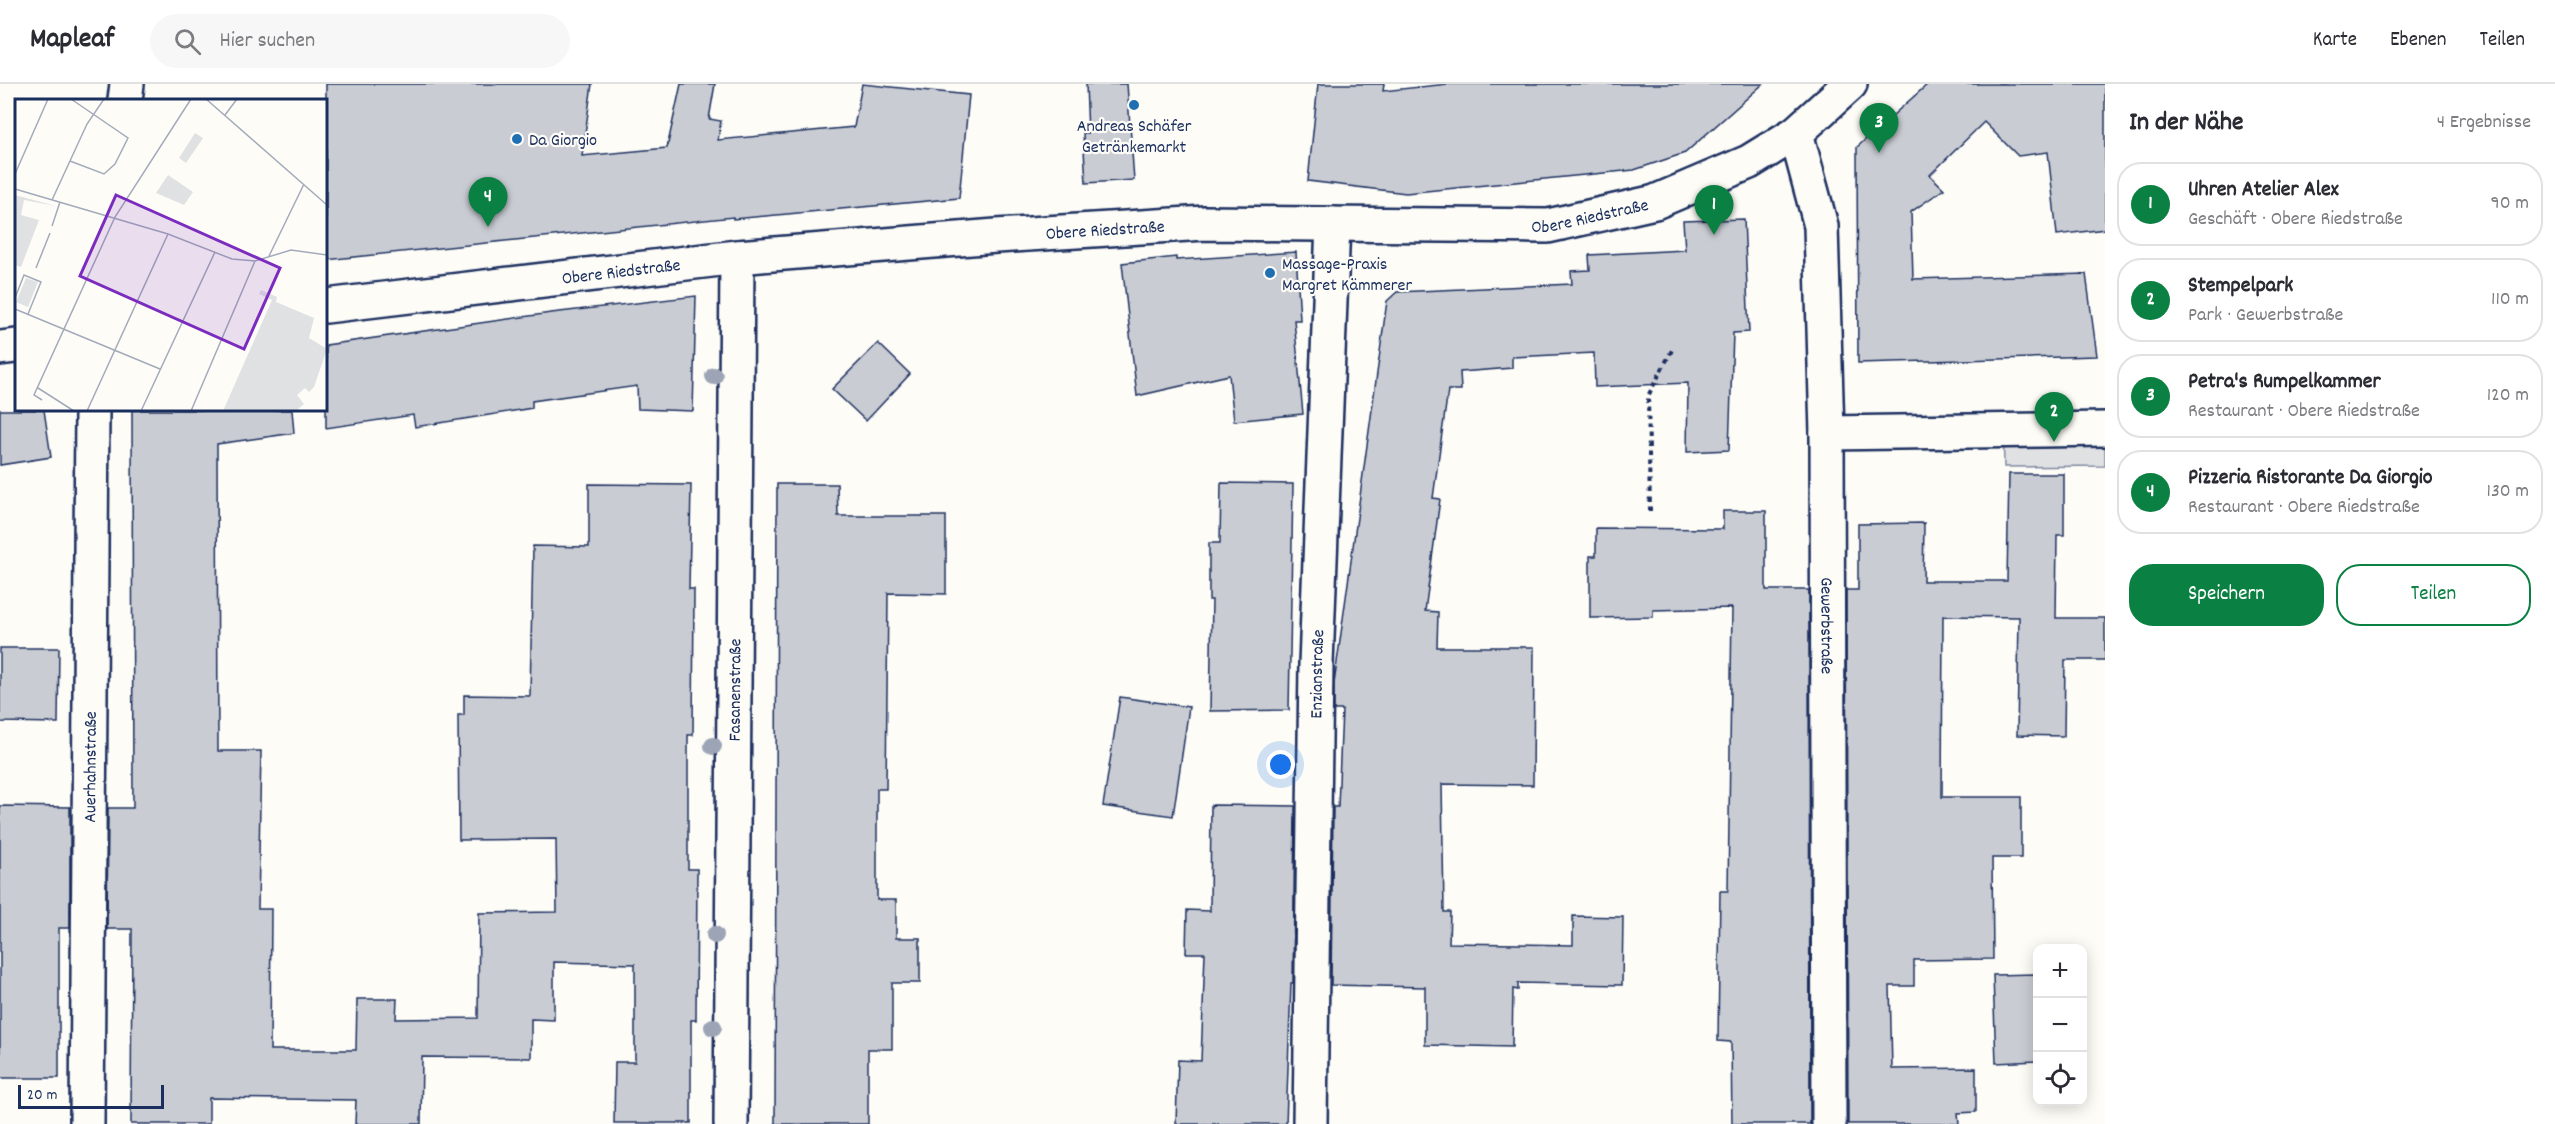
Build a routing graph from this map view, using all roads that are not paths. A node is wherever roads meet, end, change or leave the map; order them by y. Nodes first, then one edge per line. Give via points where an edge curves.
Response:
1 (127, 84) edge
2 (1850, 84) edge
3 (125, 99) edge
4 (1796, 133) junction
5 (1333, 224) junction
6 (737, 257) junction
7 (327, 306) edge
8 (15, 346) edge
9 (0, 348) edge
10 (92, 411) edge
11 (2105, 429) edge
12 (1827, 433) junction
13 (87, 1124) edge
14 (731, 1124) edge
15 (1310, 1124) edge
16 (1829, 1124) edge

1 - 3 street
2 - 4 street, Obere Riedstraße
4 - 5 street, Obere Riedstraße via 1749,162 1655,202 1548,226
4 - 12 street, Gewerbstraße via 1821,226
5 - 6 street, Obere Riedstraße via 1205,223
5 - 15 street, Enzianstraße via 1316,664
6 - 7 street, Obere Riedstraße
6 - 14 street, Fasanenstraße
8 - 9 street
10 - 13 street, Auerhahnstraße
11 - 12 street
12 - 16 street, Gewerbstraße

